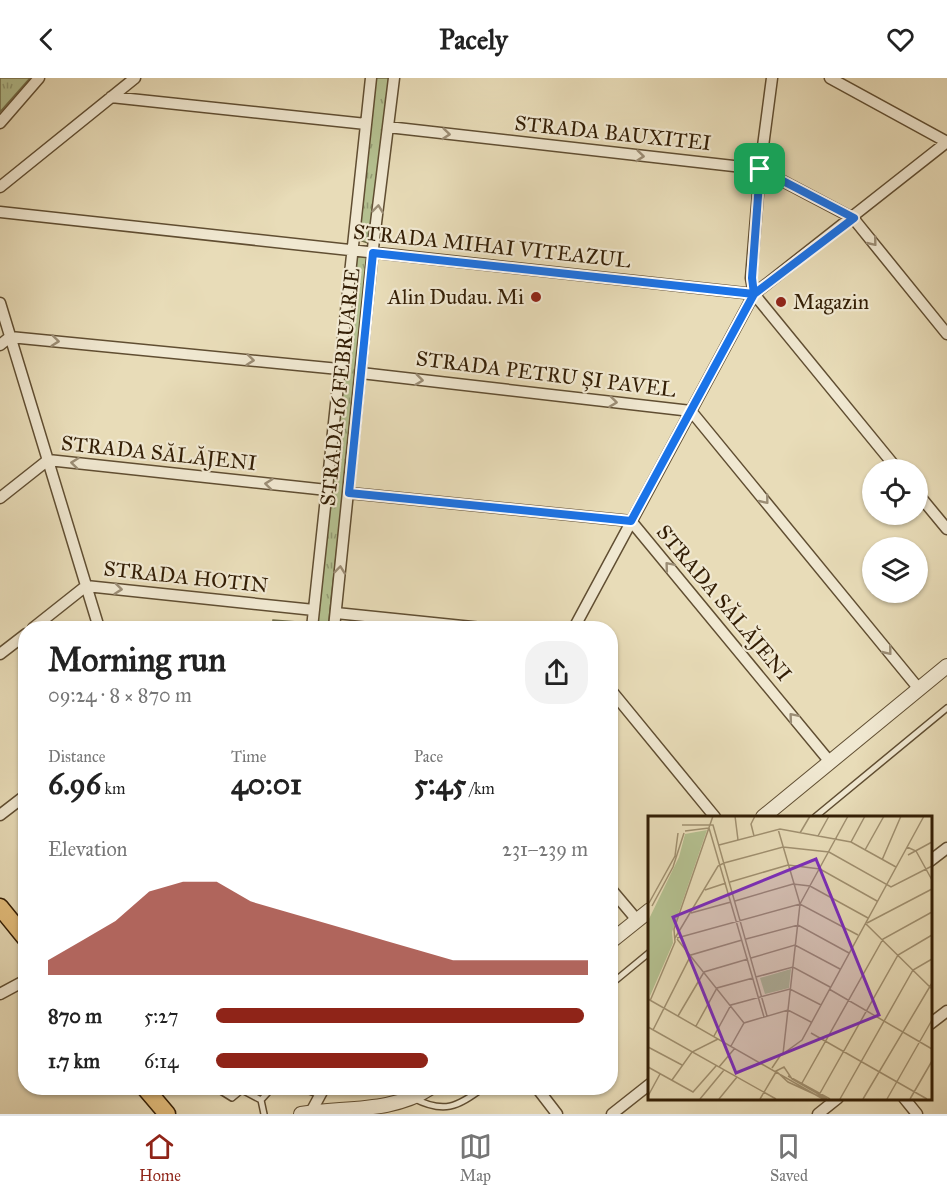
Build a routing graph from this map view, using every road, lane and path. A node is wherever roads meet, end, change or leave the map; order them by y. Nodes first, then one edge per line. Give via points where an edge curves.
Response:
1 (39, 78) edge
2 (135, 78) edge
3 (371, 78) edge
4 (394, 78) edge
5 (772, 78) edge
6 (830, 78) edge
7 (111, 97) junction
8 (0, 123) edge
9 (366, 124) junction
10 (388, 127) junction
11 (947, 142) edge
12 (760, 169) junction
13 (0, 187) edge
14 (0, 212) edge
15 (854, 218) junction
16 (352, 250) junction
17 (373, 253) junction
18 (754, 294) junction
19 (0, 303) edge
20 (947, 333) edge
21 (10, 337) junction
22 (0, 345) edge
23 (339, 369) junction
24 (361, 373) junction
25 (691, 411) junction
26 (889, 459) edge
27 (48, 460) junction
28 (327, 490) junction
29 (349, 493) junction
30 (0, 498) edge
31 (928, 506) edge
32 (631, 521) junction
33 (947, 529) edge
34 (86, 586) junction
35 (314, 610) junction
36 (336, 613) junction
37 (42, 621) edge
38 (97, 621) edge
39 (313, 621) edge
40 (335, 621) edge
41 (414, 621) edge
42 (578, 621) edge
43 (18, 640) edge
44 (0, 654) edge
45 (947, 666) edge
46 (919, 689) junction
47 (618, 699) edge
48 (947, 708) edge
49 (830, 762) junction
50 (18, 801) edge
51 (0, 815) edge
52 (714, 816) edge
53 (764, 816) edge
54 (816, 816) edge
55 (947, 848) edge
56 (932, 859) edge
57 (618, 897) edge
58 (0, 907) edge
59 (648, 912) edge
60 (637, 920) junction
61 (18, 929) edge
62 (618, 935) edge
63 (648, 954) edge
64 (618, 978) edge
65 (18, 984) edge
66 (0, 994) edge
67 (947, 1011) edge
68 (932, 1022) edge
69 (648, 1086) edge
70 (152, 1095) edge
71 (253, 1095) edge
72 (266, 1095) edge
73 (319, 1095) edge
74 (416, 1095) edge
75 (473, 1095) edge
76 (542, 1095) edge
77 (412, 1097) junction
78 (837, 1099) edge
79 (905, 1099) edge
80 (261, 1100) junction
81 (306, 1113) edge
82 (167, 1114) edge
83 (264, 1114) edge
84 (557, 1114) edge
85 (612, 1114) edge
86 (818, 1114) edge
87 (917, 1114) edge

1 - 8 street
2 - 7 street
3 - 9 street, STRADA 16 FEBRUARIE
4 - 10 street, STRADA 16 FEBRUARIE
5 - 12 street
6 - 11 street
7 - 9 street
7 - 13 street
9 - 16 street, STRADA 16 FEBRUARIE
10 -> 12 street, STRADA BAUXITEI
17 -> 10 street, STRADA 16 FEBRUARIE
11 - 15 street
12 - 15 street, STRADA BAUXITEI
12 - 18 street
14 - 16 street, STRADA MIHAI VITEAZUL
15 - 18 street
15 -> 20 street, STRADA BAUXITEI
16 - 17 street, STRADA MIHAI VITEAZUL
16 - 23 street, STRADA 16 FEBRUARIE
17 - 18 street, STRADA MIHAI VITEAZUL
17 - 24 street, STRADA 16 FEBRUARIE
18 - 25 street
18 - 26 street
19 - 21 street
21 - 22 street
21 -> 23 street
21 - 27 street
23 - 28 street, STRADA 16 FEBRUARIE
24 -> 25 street, STRADA PETRU ȘI PAVEL
24 - 29 street, STRADA 16 FEBRUARIE
25 - 32 street
25 -> 46 street, STRADA PETRU ȘI PAVEL
28 -> 27 street, STRADA SĂLĂJENI
27 - 30 street, STRADA SĂLĂJENI
27 - 34 street
28 - 35 street, STRADA 16 FEBRUARIE
29 - 32 street, STRADA SĂLĂJENI
36 -> 29 street, STRADA 16 FEBRUARIE
31 - 33 street
32 - 42 street
49 -> 32 street, STRADA SĂLĂJENI
34 -> 35 street, STRADA HOTIN
34 - 37 street, STRADA HOTIN
34 - 38 street
35 - 39 street, STRADA 16 FEBRUARIE
36 - 40 street, STRADA 16 FEBRUARIE
36 - 41 street
43 - 44 street
45 - 46 street
46 - 49 street
47 - 52 street
48 - 54 lane
49 - 53 street
50 - 51 street
55 - 56 street
57 - 60 street
58 - 61 main road
59 - 60 street
60 - 62 street
63 - 64 lane
65 - 66 street
67 - 68 street
69 - 85 street
70 - 82 main road
71 - 80 lane
72 - 80 lane
73 - 81 street
74 - 77 street
75 - 77 lane via 460,1104 443,1108 428,1106
76 - 84 street
77 - 81 street via 381,1106
78 - 86 street
79 - 87 street
80 - 83 lane

